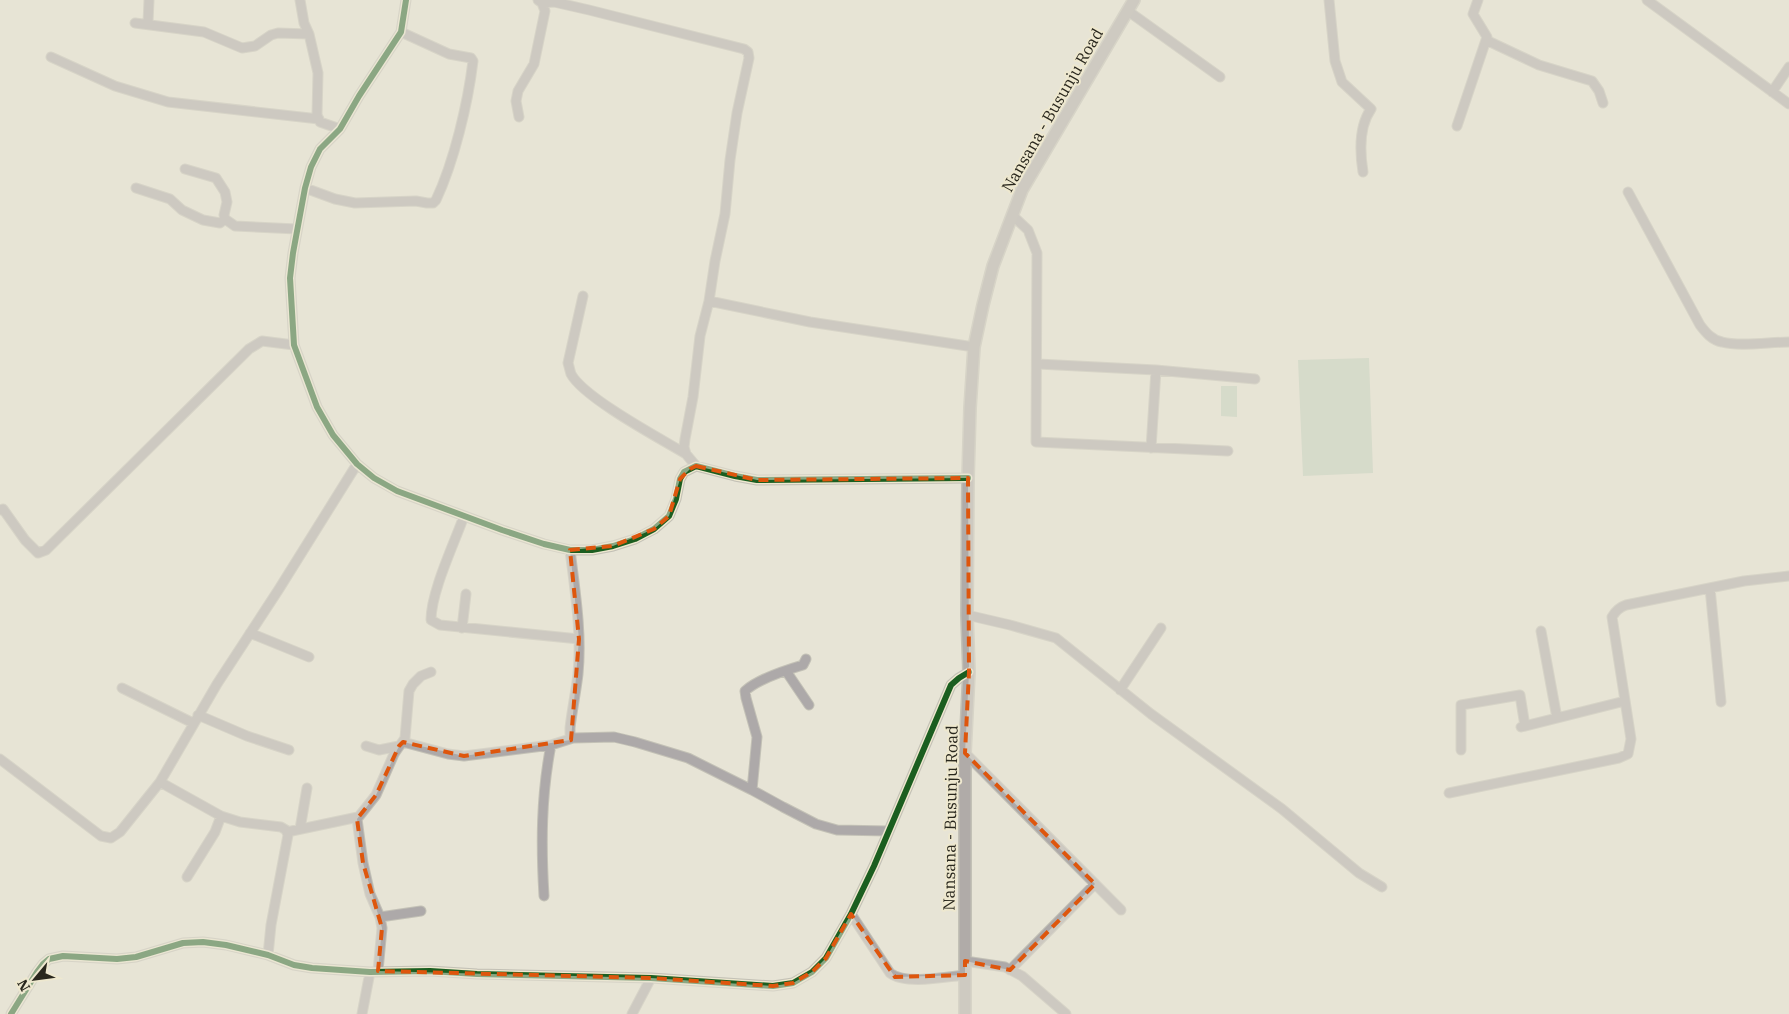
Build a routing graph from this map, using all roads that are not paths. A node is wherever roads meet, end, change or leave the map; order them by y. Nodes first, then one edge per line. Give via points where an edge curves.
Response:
1 (149, 0) edge
2 (300, 0) edge
3 (406, 0) edge
4 (1134, 0) edge
5 (1329, 0) edge
6 (1478, 0) edge
7 (1647, 0) edge
8 (540, 2) edge
9 (1128, 11) junction
10 (135, 23) dead end
11 (148, 24) junction
12 (401, 32) junction
13 (309, 34) junction
14 (1486, 40) junction
15 (51, 56) dead end
16 (1789, 67) edge
17 (1220, 77) dead end
18 (1772, 92) junction
19 (1603, 103) dead end
20 (1789, 104) edge
21 (519, 117) dead end
22 (319, 119) junction
23 (1457, 126) dead end
24 (340, 129) junction
25 (185, 169) dead end
26 (1362, 172) dead end
27 (136, 188) dead end
28 (305, 188) junction
29 (1628, 192) dead end
30 (1012, 215) junction
31 (225, 220) junction
32 (297, 229) junction
33 (583, 296) dead end
34 (709, 301) junction
35 (1789, 342) edge
36 (294, 344) junction
37 (974, 347) junction
38 (1038, 364) junction
39 (1156, 370) junction
40 (1255, 379) dead end
41 (1152, 448) junction
42 (1228, 452) dead end
43 (686, 454) junction
44 (357, 464) junction
45 (696, 466) junction
46 (968, 478) junction
47 (1, 508) edge
48 (464, 516) junction
49 (570, 550) junction
50 (1789, 576) edge
51 (1710, 588) junction
52 (466, 594) dead end
53 (967, 616) junction
54 (462, 628) junction
55 (1161, 628) dead end
56 (1541, 631) dead end
57 (250, 633) junction
58 (579, 639) junction
59 (308, 657) dead end
60 (806, 659) dead end
61 (786, 671) junction
62 (431, 672) dead end
63 (969, 672) junction
64 (122, 688) dead end
65 (1120, 690) junction
66 (1625, 701) junction
67 (1721, 702) dead end
68 (809, 705) dead end
69 (1557, 718) junction
70 (196, 719) junction
71 (574, 738) junction
72 (401, 744) junction
73 (551, 745) junction
74 (366, 746) dead end
75 (289, 750) dead end
76 (1461, 750) dead end
77 (965, 753) junction
78 (0, 758) edge
79 (160, 782) junction
80 (307, 788) dead end
81 (752, 790) junction
82 (1449, 792) dead end
83 (221, 816) junction
84 (358, 817) junction
85 (300, 829) junction
86 (889, 831) junction
87 (287, 832) junction
88 (187, 877) dead end
89 (1095, 884) junction
90 (1382, 887) dead end
91 (544, 896) dead end
92 (1121, 910) dead end
93 (421, 911) dead end
94 (851, 914) junction
95 (380, 917) junction
96 (268, 955) junction
97 (965, 961) junction
98 (1010, 970) junction
99 (374, 971) junction
100 (965, 975) junction
101 (651, 978) junction
102 (11, 1014) edge
103 (362, 1014) edge
104 (632, 1014) edge
105 (965, 1014) edge
106 (1066, 1014) edge

1 - 11 street
2 - 13 street
3 - 12 street
4 - 9 main road, Nansana - Busunju Road
5 - 26 street via 1335,61 1342,82 1371,109 1362,130
6 - 14 street via 1473,14 1486,34
7 - 18 street
8 - 21 street via 544,11 534,64 518,91 516,101
8 - 34 street via 590,10 748,52
9 - 17 street
9 - 30 main road, Nansana - Busunju Road via 1022,190
10 - 11 street
11 - 13 street via 204,32 242,48 255,46 278,33
12 - 24 street
12 - 28 street via 473,61 464,110 436,200 427,204 355,203
13 - 22 street via 318,73 316,107
14 - 19 street via 1539,65 1592,81
14 - 23 street
15 - 22 street via 114,86 168,102
16 - 18 street
18 - 20 street
22 - 24 street
24 - 28 street via 320,149
25 - 31 street via 220,182 227,202
27 - 31 street via 170,199 182,210 209,222
28 - 32 street
29 - 35 street via 1700,325 1709,335 1720,342 1732,344
30 - 37 main road, Nansana - Busunju Road via 993,266
30 - 38 street via 1028,230 1037,252
31 - 32 street via 235,226
32 - 36 street via 290,278
33 - 43 street via 568,363 571,374 596,398
34 - 37 street via 810,322
34 - 43 street via 700,336 684,447
36 - 44 street via 317,407 333,435
36 - 47 street via 262,341 249,349 46,550 38,553
37 - 46 main road, Nansana - Busunju Road
38 - 39 street
38 - 41 street via 1036,442
39 - 40 street
39 - 41 street
41 - 42 street
43 - 45 street
44 - 48 street via 397,491
44 - 57 street
45 - 46 street via 757,480
45 - 49 street via 684,472 669,516 654,529 613,546
46 - 53 main road, Nansana - Busunju Road
48 - 49 street
48 - 54 street via 431,614 435,623
49 - 58 street
50 - 51 street
51 - 66 street via 1626,605 1615,611 1612,617
51 - 67 street
52 - 54 street
53 - 63 main road, Nansana - Busunju Road
53 - 65 street via 1056,638
54 - 58 street
55 - 65 street
56 - 69 street
57 - 59 street
57 - 70 street
58 - 71 street via 578,674 570,728
60 - 61 street via 803,665
61 - 68 street
61 - 81 street via 745,691 757,737
62 - 72 street via 420,676 408,691 406,738
63 - 77 main road, Nansana - Busunju Road
63 - 86 street via 951,685
64 - 70 street
65 - 90 street via 1282,809 1359,873
66 - 69 street
66 - 82 street via 1631,739 1628,754
69 - 76 street via 1522,727 1520,695 1461,706
70 - 75 street
70 - 79 street
71 - 73 street
71 - 81 street via 614,737 661,749 688,758
72 - 73 street via 464,756
72 - 74 street via 379,750
72 - 84 street via 376,795
73 - 91 street via 542,810
77 - 89 street
77 - 97 main road, Nansana - Busunju Road
78 - 79 street via 106,838 120,832
79 - 83 street
80 - 85 street
81 - 86 street via 823,826 837,830
83 - 87 street via 284,828
83 - 88 street via 215,832
84 - 85 street
84 - 95 street via 363,863 370,894
85 - 87 street
86 - 94 street
87 - 96 street
89 - 92 street
89 - 98 street
93 - 95 street
94 - 100 street via 895,977 916,979
94 - 101 street via 826,958 812,972 793,983 773,986
95 - 99 street via 382,928
96 - 99 street via 312,968
96 - 102 street via 203,942 184,943 117,959 55,957 43,964
97 - 98 street
97 - 100 main road, Nansana - Busunju Road
98 - 106 street via 1022,976
99 - 101 street
99 - 103 street
100 - 105 main road, Nansana - Busunju Road
101 - 104 street

